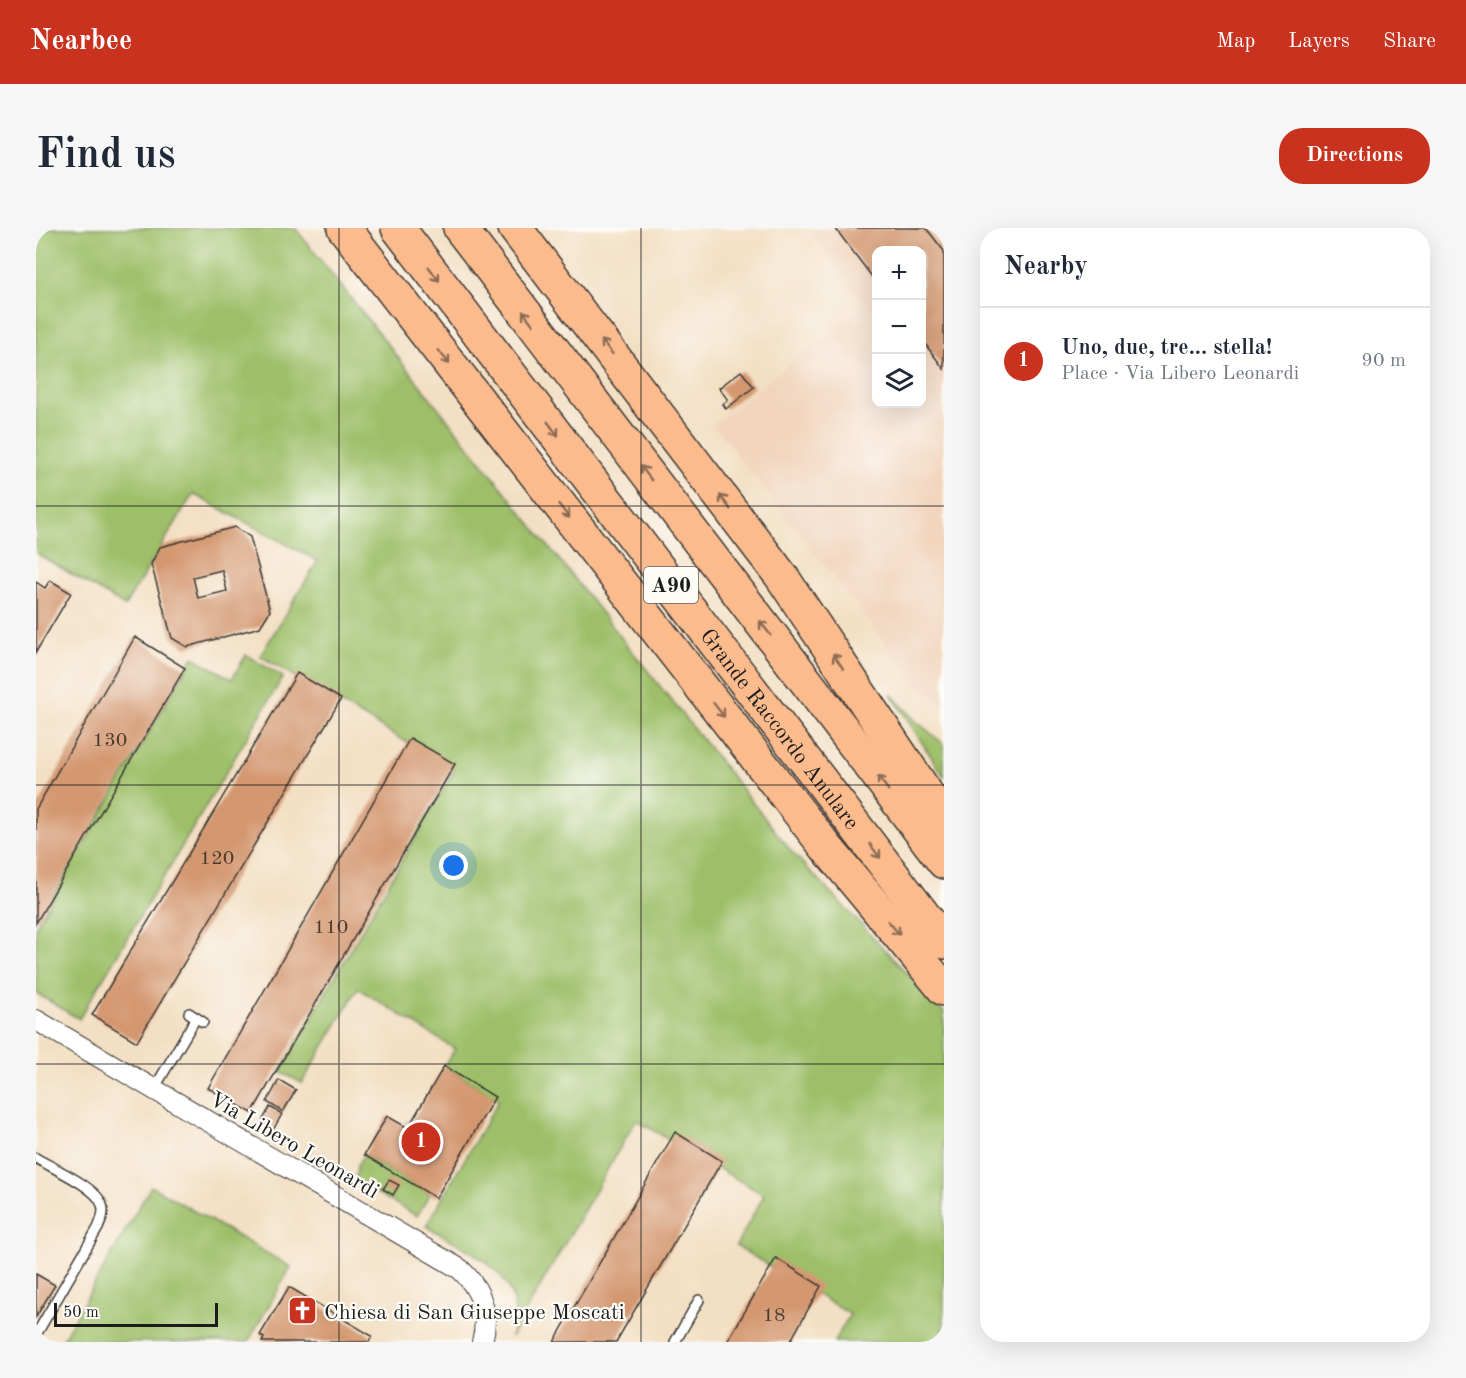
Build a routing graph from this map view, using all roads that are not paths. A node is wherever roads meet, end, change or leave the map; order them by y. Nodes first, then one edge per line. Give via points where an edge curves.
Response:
1 (344, 228) edge
2 (399, 228) edge
3 (460, 228) edge
4 (515, 228) edge
5 (944, 820) edge
6 (944, 862) edge
7 (944, 942) edge
8 (944, 989) edge
9 (196, 1018) dead end
10 (36, 1020) edge
11 (154, 1089) junction
12 (36, 1158) edge
13 (699, 1300) dead end
14 (36, 1335) edge
15 (482, 1342) edge
16 (675, 1342) edge

1 -> 8 highway via 826,847
2 -> 7 highway, Grande Raccordo Anulare / A90
6 -> 3 highway, A90
5 -> 4 highway via 782,577
9 - 11 lane
10 - 11 street, Via Libero Leonardi
11 - 15 street, Via Libero Leonardi via 460,1269 472,1281 482,1301 486,1321
12 - 14 lane via 93,1192 103,1205 103,1213 99,1228
13 - 16 lane

